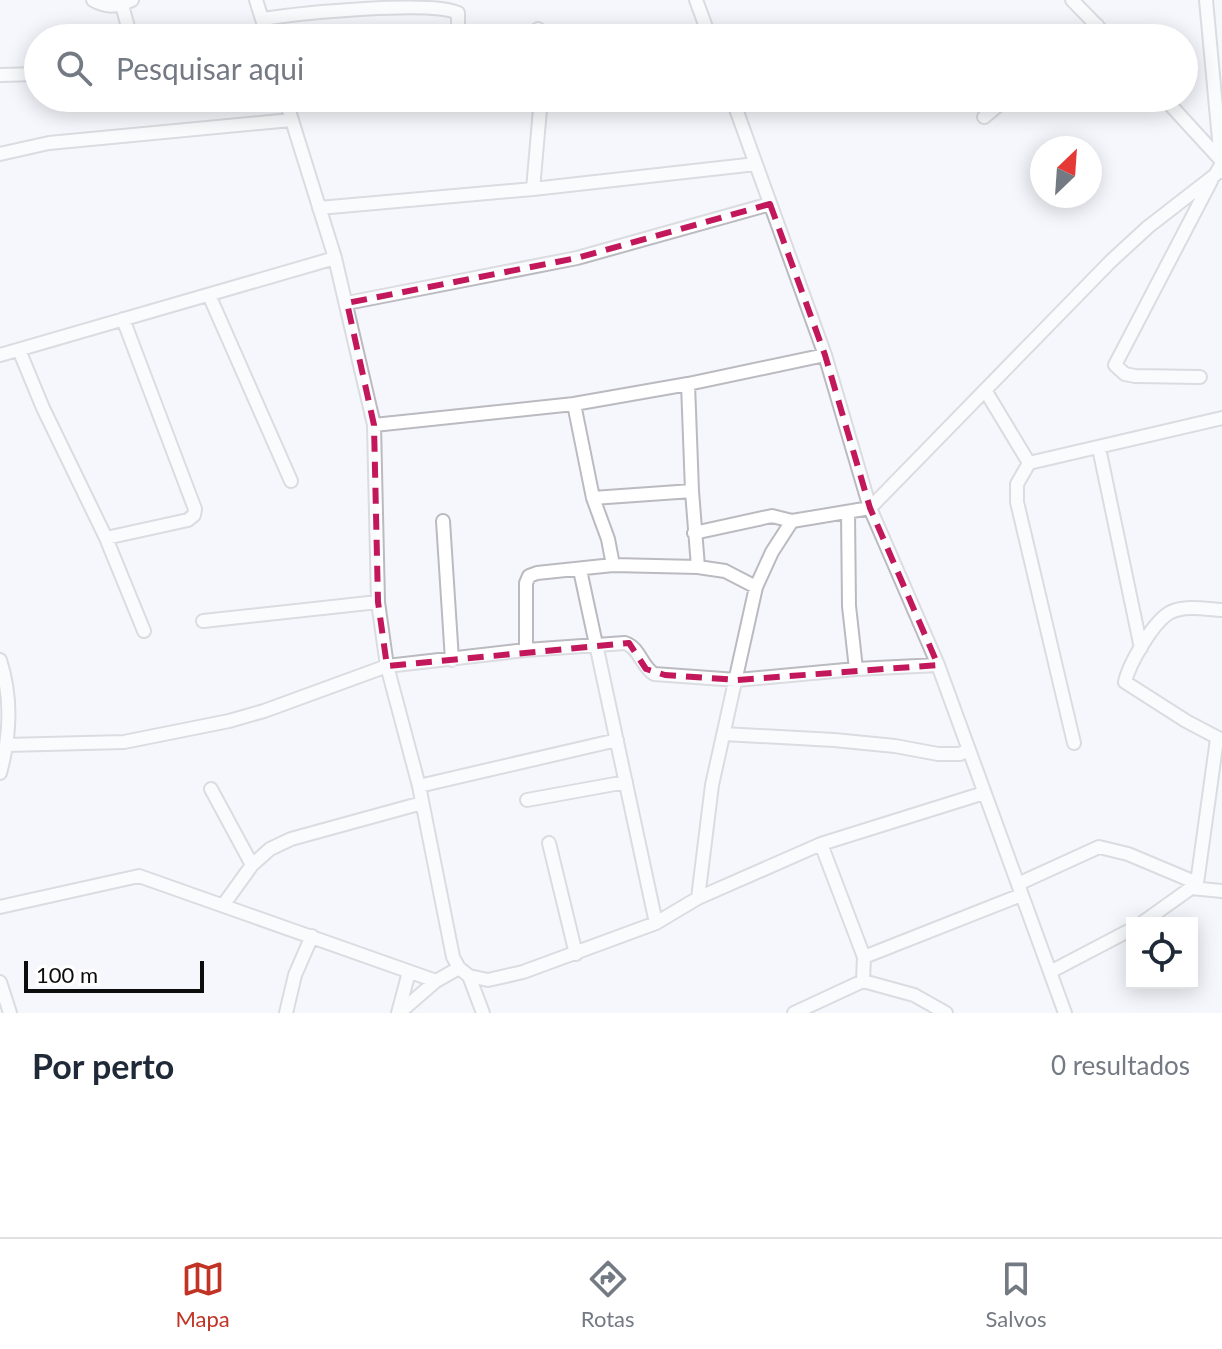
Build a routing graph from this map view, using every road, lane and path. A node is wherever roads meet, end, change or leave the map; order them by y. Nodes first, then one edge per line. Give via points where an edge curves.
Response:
1 (93, 0) edge
2 (256, 0) edge
3 (696, 0) edge
4 (1072, 0) edge
5 (1206, 0) edge
6 (127, 2) edge
7 (263, 19) junction
8 (129, 24) edge
9 (264, 24) edge
10 (458, 24) edge
11 (705, 24) edge
12 (1096, 24) edge
13 (24, 74) edge
14 (0, 75) edge
15 (289, 112) edge
16 (540, 112) edge
17 (737, 112) edge
18 (990, 112) edge
19 (1176, 112) edge
20 (984, 117) dead end
21 (291, 120) junction
22 (0, 154) edge
23 (756, 164) junction
24 (1220, 166) edge
25 (533, 189) junction
26 (770, 204) junction
27 (319, 208) junction
28 (335, 258) junction
29 (209, 295) junction
30 (347, 303) junction
31 (123, 319) junction
32 (19, 350) junction
33 (0, 355) edge
34 (825, 355) junction
35 (1200, 377) dead end
36 (688, 384) junction
37 (985, 390) junction
38 (574, 404) junction
39 (1222, 418) edge
40 (374, 425) junction
41 (1099, 448) junction
42 (1029, 463) junction
43 (291, 481) dead end
44 (692, 491) junction
45 (593, 498) junction
46 (870, 508) junction
47 (848, 513) junction
48 (443, 521) dead end
49 (792, 521) junction
50 (694, 533) junction
51 (106, 538) junction
52 (613, 565) junction
53 (698, 567) junction
54 (580, 570) junction
55 (756, 587) junction
56 (378, 602) junction
57 (1222, 610) edge
58 (203, 621) dead end
59 (144, 631) dead end
60 (596, 646) junction
61 (1141, 648) junction
62 (526, 650) junction
63 (0, 660) edge
64 (452, 660) junction
65 (938, 665) junction
66 (387, 666) junction
67 (856, 669) junction
68 (737, 680) junction
69 (724, 734) junction
70 (617, 740) junction
71 (1219, 740) edge
72 (1074, 743) dead end
73 (7, 745) junction
74 (967, 750) junction
75 (0, 773) edge
76 (626, 782) junction
77 (419, 786) junction
78 (211, 789) dead end
79 (984, 793) junction
80 (527, 800) dead end
81 (422, 803) junction
82 (549, 843) dead end
83 (821, 844) junction
84 (252, 865) junction
85 (1194, 886) junction
86 (1019, 890) junction
87 (1222, 891) edge
88 (698, 898) junction
89 (224, 904) junction
90 (0, 907) edge
91 (1150, 917) edge
92 (656, 923) junction
93 (1126, 932) edge
94 (312, 936) junction
95 (576, 954) junction
96 (864, 957) junction
97 (409, 972) junction
98 (464, 972) junction
99 (1050, 972) junction
100 (436, 981) junction
101 (863, 981) junction
102 (0, 982) edge
103 (10, 1013) edge
104 (286, 1013) edge
105 (398, 1013) edge
106 (483, 1013) edge
107 (794, 1013) edge
108 (946, 1013) edge
109 (1065, 1013) edge

1 - 6 street via 109,6
2 - 7 street
3 - 11 street
4 - 12 street
5 - 24 street
6 - 8 street
7 - 9 street
7 - 10 street via 417,0 451,7 458,13
13 - 14 street
15 - 21 street
16 - 25 street
17 - 23 street
18 - 20 street
19 - 24 street
21 - 22 street via 49,143
21 - 27 street
23 - 25 street
23 - 26 street
24 - 35 street via 1115,365 1135,376
24 - 37 street via 1148,227
25 - 27 street
26 - 30 street via 577,258
26 - 34 street
27 - 28 street
28 - 29 street
28 - 30 street
29 - 31 street
29 - 43 street
30 - 40 street
31 - 32 street
31 - 51 street via 195,509 188,520
32 - 33 street
32 - 51 street
34 - 36 street
34 - 46 street
36 - 38 street
36 - 44 street
37 - 42 street
37 - 46 street
38 - 40 street
38 - 45 street
39 - 41 street
40 - 56 street
41 - 42 street
41 - 61 street
42 - 72 street via 1017,484 1017,502
44 - 45 street
44 - 50 street
45 - 52 street
46 - 47 street
46 - 65 street
47 - 49 street
47 - 67 street
48 - 64 street
49 - 50 street via 772,516
49 - 55 street
50 - 53 street
51 - 59 street
52 - 53 street
52 - 54 street
53 - 55 street via 725,571
54 - 60 street
54 - 62 street via 529,576
55 - 68 street
56 - 58 street
56 - 66 street
57 - 61 street via 1171,612
60 - 62 street
60 - 68 street via 625,643 654,674
60 - 70 street
61 - 71 street via 1125,682
62 - 64 street
63 - 73 street
64 - 66 street
65 - 67 street
65 - 74 street
66 - 73 street via 229,721 124,742
66 - 77 street
67 - 68 street
68 - 69 street
69 - 74 street via 834,740 938,754
69 - 88 street
70 - 76 street
70 - 77 street
71 - 85 street
73 - 75 street
74 - 79 street
76 - 80 street
76 - 92 street
77 - 81 street
78 - 84 street
79 - 83 street
79 - 86 street
81 - 84 street via 291,839
81 - 98 street via 453,957
82 - 95 street
83 - 88 street
83 - 96 street
84 - 89 street
85 - 86 street via 1128,854 1099,847
85 - 87 street
85 - 91 street
86 - 96 street
86 - 99 street
88 - 92 street
89 - 90 street via 139,876
89 - 94 street
92 - 95 street
93 - 99 street
94 - 97 street
94 - 104 street
95 - 98 street via 488,980
96 - 101 street
97 - 100 street
97 - 105 street
98 - 100 street
98 - 106 street
99 - 109 street
100 - 105 street
101 - 107 street
101 - 108 street via 914,995
102 - 103 street

